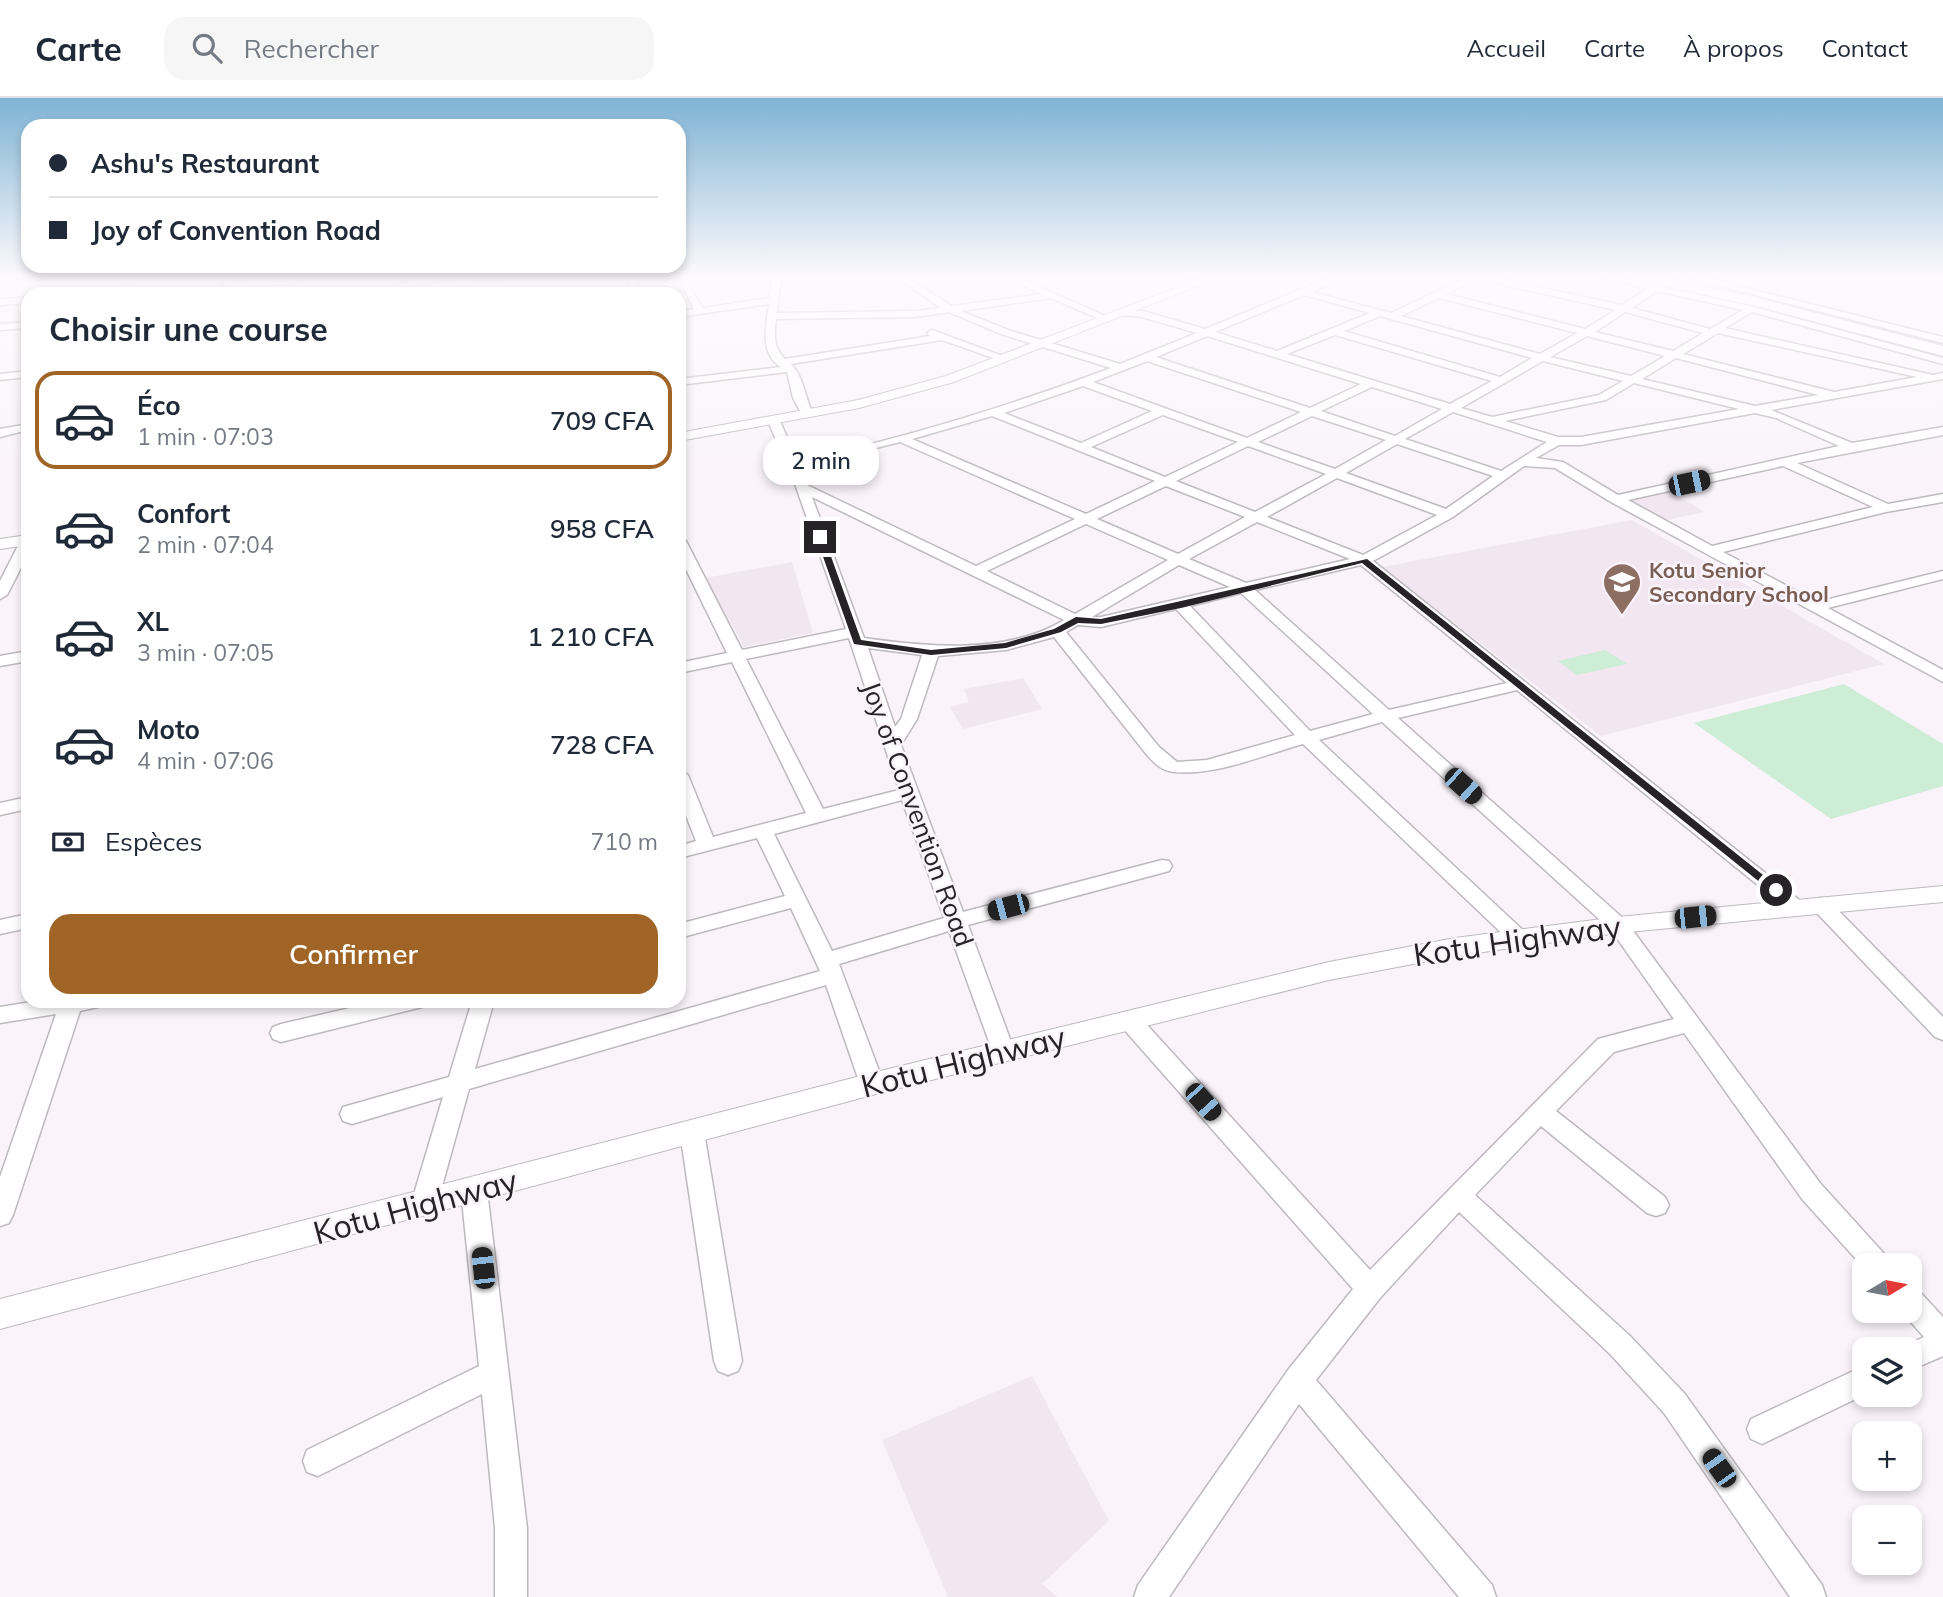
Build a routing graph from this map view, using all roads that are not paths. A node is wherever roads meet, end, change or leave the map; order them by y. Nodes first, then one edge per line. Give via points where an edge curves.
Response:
1 (771, 346) edge
2 (893, 346) edge
3 (967, 346) edge
4 (1035, 346) edge
5 (1047, 346) edge
6 (1172, 346) edge
7 (1248, 346) edge
8 (1298, 346) edge
9 (1385, 346) edge
10 (1502, 346) edge
11 (1562, 346) edge
12 (1638, 346) edge
13 (1688, 346) edge
14 (1811, 346) edge
15 (1889, 346) edge
16 (1277, 355) junction
17 (1673, 355) junction
18 (1003, 358) junction
19 (1144, 358) junction
20 (1543, 358) junction
21 (1943, 361) edge
22 (785, 366) junction
23 (1121, 368) junction
24 (21, 376) edge
25 (1631, 379) junction
26 (1941, 379) edge
27 (0, 380) edge
28 (1500, 380) junction
29 (686, 381) edge
30 (1084, 383) junction
31 (1370, 383) junction
32 (1839, 397) junction
33 (1449, 408) junction
34 (1757, 410) junction
35 (1163, 411) junction
36 (1311, 411) junction
37 (994, 413) junction
38 (807, 414) junction
39 (1493, 420) junction
40 (21, 428) edge
41 (779, 430) junction
42 (1943, 431) edge
43 (0, 433) edge
44 (686, 434) edge
45 (901, 438) junction
46 (1250, 440) junction
47 (1395, 440) junction
48 (1558, 441) junction
49 (1851, 447) junction
50 (1080, 448) junction
51 (1539, 452) junction
52 (1786, 462) junction
53 (1521, 463) junction
54 (793, 465) junction
55 (1559, 465) junction
56 (1337, 474) junction
57 (1502, 475) junction
58 (1163, 481) junction
59 (802, 487) junction
60 (1943, 498) edge
61 (1616, 499) junction
62 (1886, 508) junction
63 (1448, 514) junction
64 (1257, 517) junction
65 (1089, 518) junction
66 (21, 541) edge
67 (0, 544) edge
68 (1712, 550) junction
69 (21, 554) edge
70 (686, 555) edge
71 (1177, 560) junction
72 (1364, 560) junction
73 (976, 571) junction
74 (1943, 575) edge
75 (1244, 588) junction
76 (0, 595) edge
77 (1181, 605) junction
78 (1815, 607) junction
79 (1076, 620) junction
80 (1058, 631) junction
81 (856, 637) junction
82 (931, 652) junction
83 (735, 655) junction
84 (21, 657) edge
85 (0, 661) edge
86 (686, 666) edge
87 (1939, 671) edge
88 (1518, 685) junction
89 (1384, 716) junction
90 (1307, 738) junction
91 (893, 744) junction
92 (686, 793) edge
93 (909, 793) junction
94 (21, 804) edge
95 (0, 809) edge
96 (817, 817) junction
97 (763, 830) junction
98 (707, 845) junction
99 (686, 850) edge
100 (1162, 866) dead end
101 (1943, 894) edge
102 (796, 900) junction
103 (1809, 906) junction
104 (957, 921) junction
105 (21, 922) edge
106 (1618, 925) junction
107 (0, 927) edge
108 (686, 929) edge
109 (1519, 937) junction
110 (829, 968) junction
111 (45, 1008) edge
112 (75, 1008) edge
113 (385, 1008) edge
114 (481, 1008) edge
115 (0, 1015) edge
116 (1129, 1020) junction
117 (1691, 1023) junction
118 (1943, 1031) edge
119 (281, 1033) dead end
120 (1003, 1051) junction
121 (458, 1084) junction
122 (872, 1084) junction
123 (1540, 1111) junction
124 (352, 1114) dead end
125 (692, 1132) junction
126 (474, 1190) junction
127 (1458, 1195) junction
128 (424, 1203) junction
129 (1656, 1205) dead end
130 (0, 1215) edge
131 (1867, 1253) edge
132 (1370, 1289) junction
133 (0, 1314) edge
134 (1922, 1315) edge
135 (1943, 1339) edge
136 (1922, 1351) edge
137 (728, 1361) dead end
138 (494, 1373) junction
139 (1298, 1380) junction
140 (1852, 1386) edge
141 (1762, 1429) dead end
142 (318, 1461) dead end
143 (1153, 1596) edge
144 (511, 1597) edge
145 (1480, 1597) edge
146 (1810, 1597) edge

1 - 22 street
2 - 22 street
3 - 18 street
4 - 18 street
5 - 23 street
6 - 19 street
7 - 16 street
8 - 16 street
9 - 28 street
10 - 20 street
11 - 20 street
12 - 17 street
13 - 17 street
14 - 26 street
15 - 21 street
16 - 31 street
17 - 25 street
17 - 32 street
18 - 38 street via 915,389
19 - 23 street
19 - 36 street
20 - 25 street
20 - 28 street
22 - 29 street
22 - 38 street via 794,373
23 - 30 street
24 - 27 street
25 - 34 street
25 - 39 street via 1602,398
26 - 32 street
28 - 33 street
30 - 35 street
30 - 37 street
31 - 33 street
31 - 36 street
32 - 34 street
33 - 39 street
33 - 47 street
34 - 48 street via 1581,441
34 - 49 street
35 - 46 street
35 - 50 street
36 - 46 street
36 - 47 street
37 - 45 street
37 - 50 street
38 - 41 street
39 - 48 street
40 - 43 street
41 - 44 street via 741,426
41 - 54 street, Joy of Convention Road
42 - 49 street
45 - 54 street
45 - 65 street
46 - 56 street
46 - 58 street
47 - 56 street
47 - 57 street
48 - 51 street
49 - 52 street
50 - 58 street
51 - 53 street
51 - 55 street
52 - 61 street
52 - 62 street
53 - 55 street
53 - 57 street
54 - 59 street, Joy of Convention Road
55 - 61 street
56 - 63 street
56 - 64 street
57 - 63 street
58 - 64 street
58 - 65 street
59 - 73 street
59 - 81 street, Joy of Convention Road
60 - 62 street
61 - 68 street
62 - 68 street
63 - 72 street
64 - 71 street
64 - 72 street
65 - 71 street
65 - 73 street
66 - 67 street
68 - 78 street
69 - 76 street
70 - 83 street
71 - 75 street
71 - 79 street
72 - 75 street
72 - 88 street
73 - 79 street
74 - 78 street
75 - 77 street
75 - 89 street
77 - 79 street via 1101,622
77 - 90 street
78 - 87 street
79 - 80 street
80 - 82 street via 1006,645
80 - 90 street via 1153,751 1174,767 1219,762
81 - 82 street
81 - 83 street
81 - 91 street, Joy of Convention Road
82 - 91 street via 909,719
83 - 86 street
83 - 96 street
84 - 85 street
88 - 89 street
88 - 103 street
89 - 90 street
89 - 106 street
90 - 109 street
91 - 93 street, Joy of Convention Road
92 - 98 street
93 - 96 street
93 - 104 street, Joy of Convention Road
94 - 95 street
96 - 97 street
97 - 98 street
97 - 102 street
98 - 99 street
100 - 104 street
101 - 103 street, Kotu Highway
102 - 108 street
102 - 110 street
103 - 106 street, Kotu Highway
103 - 118 street
104 - 110 street
104 - 120 street, Joy of Convention Road
105 - 107 street
106 - 109 street, Kotu Highway
106 - 117 street
109 - 116 street, Kotu Highway via 1329,971
110 - 121 street
110 - 122 street
111 - 115 street
112 - 130 street
113 - 119 street
114 - 121 street
116 - 120 street, Kotu Highway
116 - 132 street
117 - 123 street via 1606,1045
117 - 131 street via 1811,1191
120 - 122 street, Kotu Highway
121 - 124 street
121 - 128 street
122 - 125 street, Kotu Highway
123 - 127 street
123 - 129 street
125 - 126 street, Kotu Highway
125 - 137 street
126 - 128 street, Kotu Highway
126 - 138 street
127 - 132 street
127 - 146 street via 1620,1345 1674,1403
128 - 133 street, Kotu Highway
132 - 139 street
134 - 135 street
135 - 136 street
138 - 142 street
138 - 144 street via 511,1528
139 - 143 street
139 - 145 street
140 - 141 street

